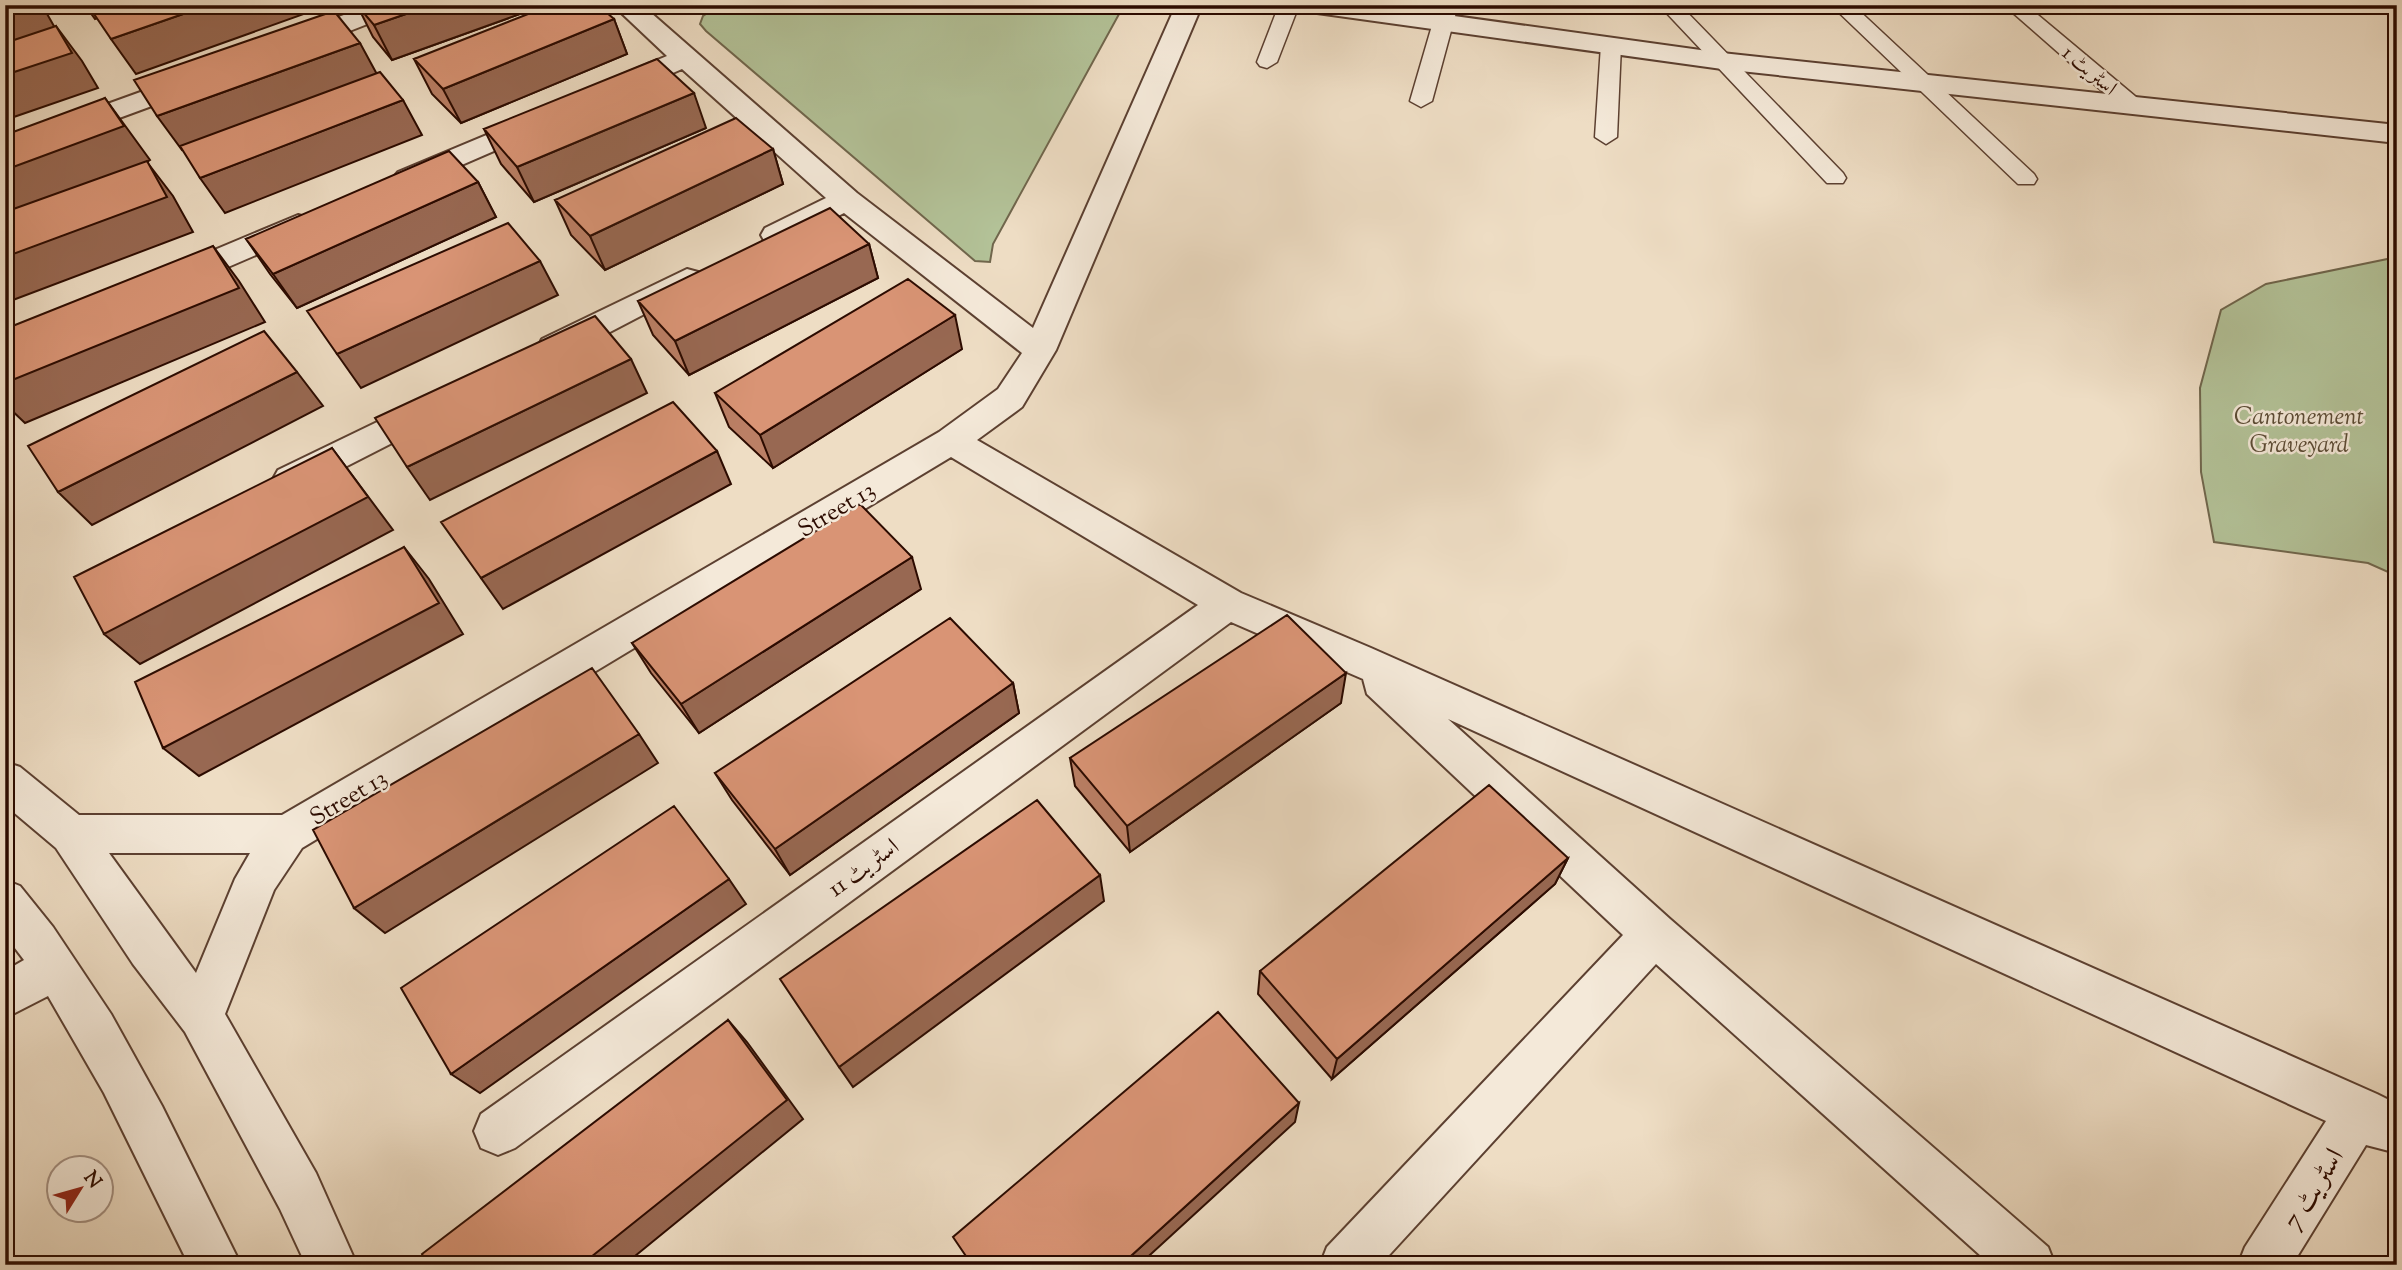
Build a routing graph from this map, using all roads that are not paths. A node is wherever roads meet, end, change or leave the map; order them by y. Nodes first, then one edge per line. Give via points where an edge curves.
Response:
1 (394, 5) edge
2 (626, 5) edge
3 (1189, 5) edge
4 (1289, 5) edge
5 (1317, 5) edge
6 (1669, 5) edge
7 (1841, 5) edge
8 (2014, 5) edge
9 (1446, 14) edge
10 (1611, 45) junction
11 (265, 54) edge
12 (685, 58) junction
13 (1722, 61) junction
14 (1267, 62) dead end
15 (226, 68) edge
16 (1923, 85) junction
17 (1421, 101) dead end
18 (2134, 107) junction
19 (2397, 134) edge
20 (1606, 137) dead end
21 (5, 151) edge
22 (1835, 178) dead end
23 (2026, 179) dead end
24 (380, 190) edge
25 (846, 200) junction
26 (328, 212) edge
27 (746, 250) edge
28 (709, 268) edge
29 (150, 289) edge
30 (1040, 350) junction
31 (523, 362) edge
32 (461, 393) edge
33 (951, 442) junction
34 (263, 493) edge
35 (1227, 604) junction
36 (1357, 659) junction
37 (5, 780) edge
38 (71, 834) junction
39 (286, 834) junction
40 (5, 900) edge
41 (1654, 934) junction
42 (54, 968) junction
43 (5, 996) edge
44 (201, 1016) junction
45 (2385, 1127) edge
46 (498, 1131) dead end
47 (216, 1265) edge
48 (332, 1265) edge
49 (1345, 1265) edge
50 (2030, 1265) edge
51 (2263, 1265) edge

1 - 11 street
2 - 12 street
3 - 30 street, Street 13
4 - 14 lane
5 - 9 street
6 - 13 lane
7 - 16 lane
8 - 18 lane, اسٹریٹ 1
9 - 10 street
9 - 17 lane
10 - 13 street
10 - 20 lane
12 - 24 street
12 - 25 street
13 - 16 street
13 - 22 lane
15 - 21 street
16 - 18 street
16 - 23 lane
18 - 19 street
25 - 27 street
25 - 30 street
26 - 29 street
28 - 31 street
30 - 33 street, Street 13 via 1010,398
32 - 34 street
33 - 35 street
33 - 39 street, Street 13
35 - 36 street
35 - 46 street, اسٹریٹ 11
36 - 41 street
36 - 45 street
37 - 38 street
38 - 39 street, Street 13
38 - 44 street
39 - 44 street, Street 13 via 257,879
40 - 42 street
41 - 49 street
41 - 50 street
42 - 43 street
42 - 47 street via 118,1072
44 - 48 street via 298,1191
45 - 51 street, اسٹریٹ 7

